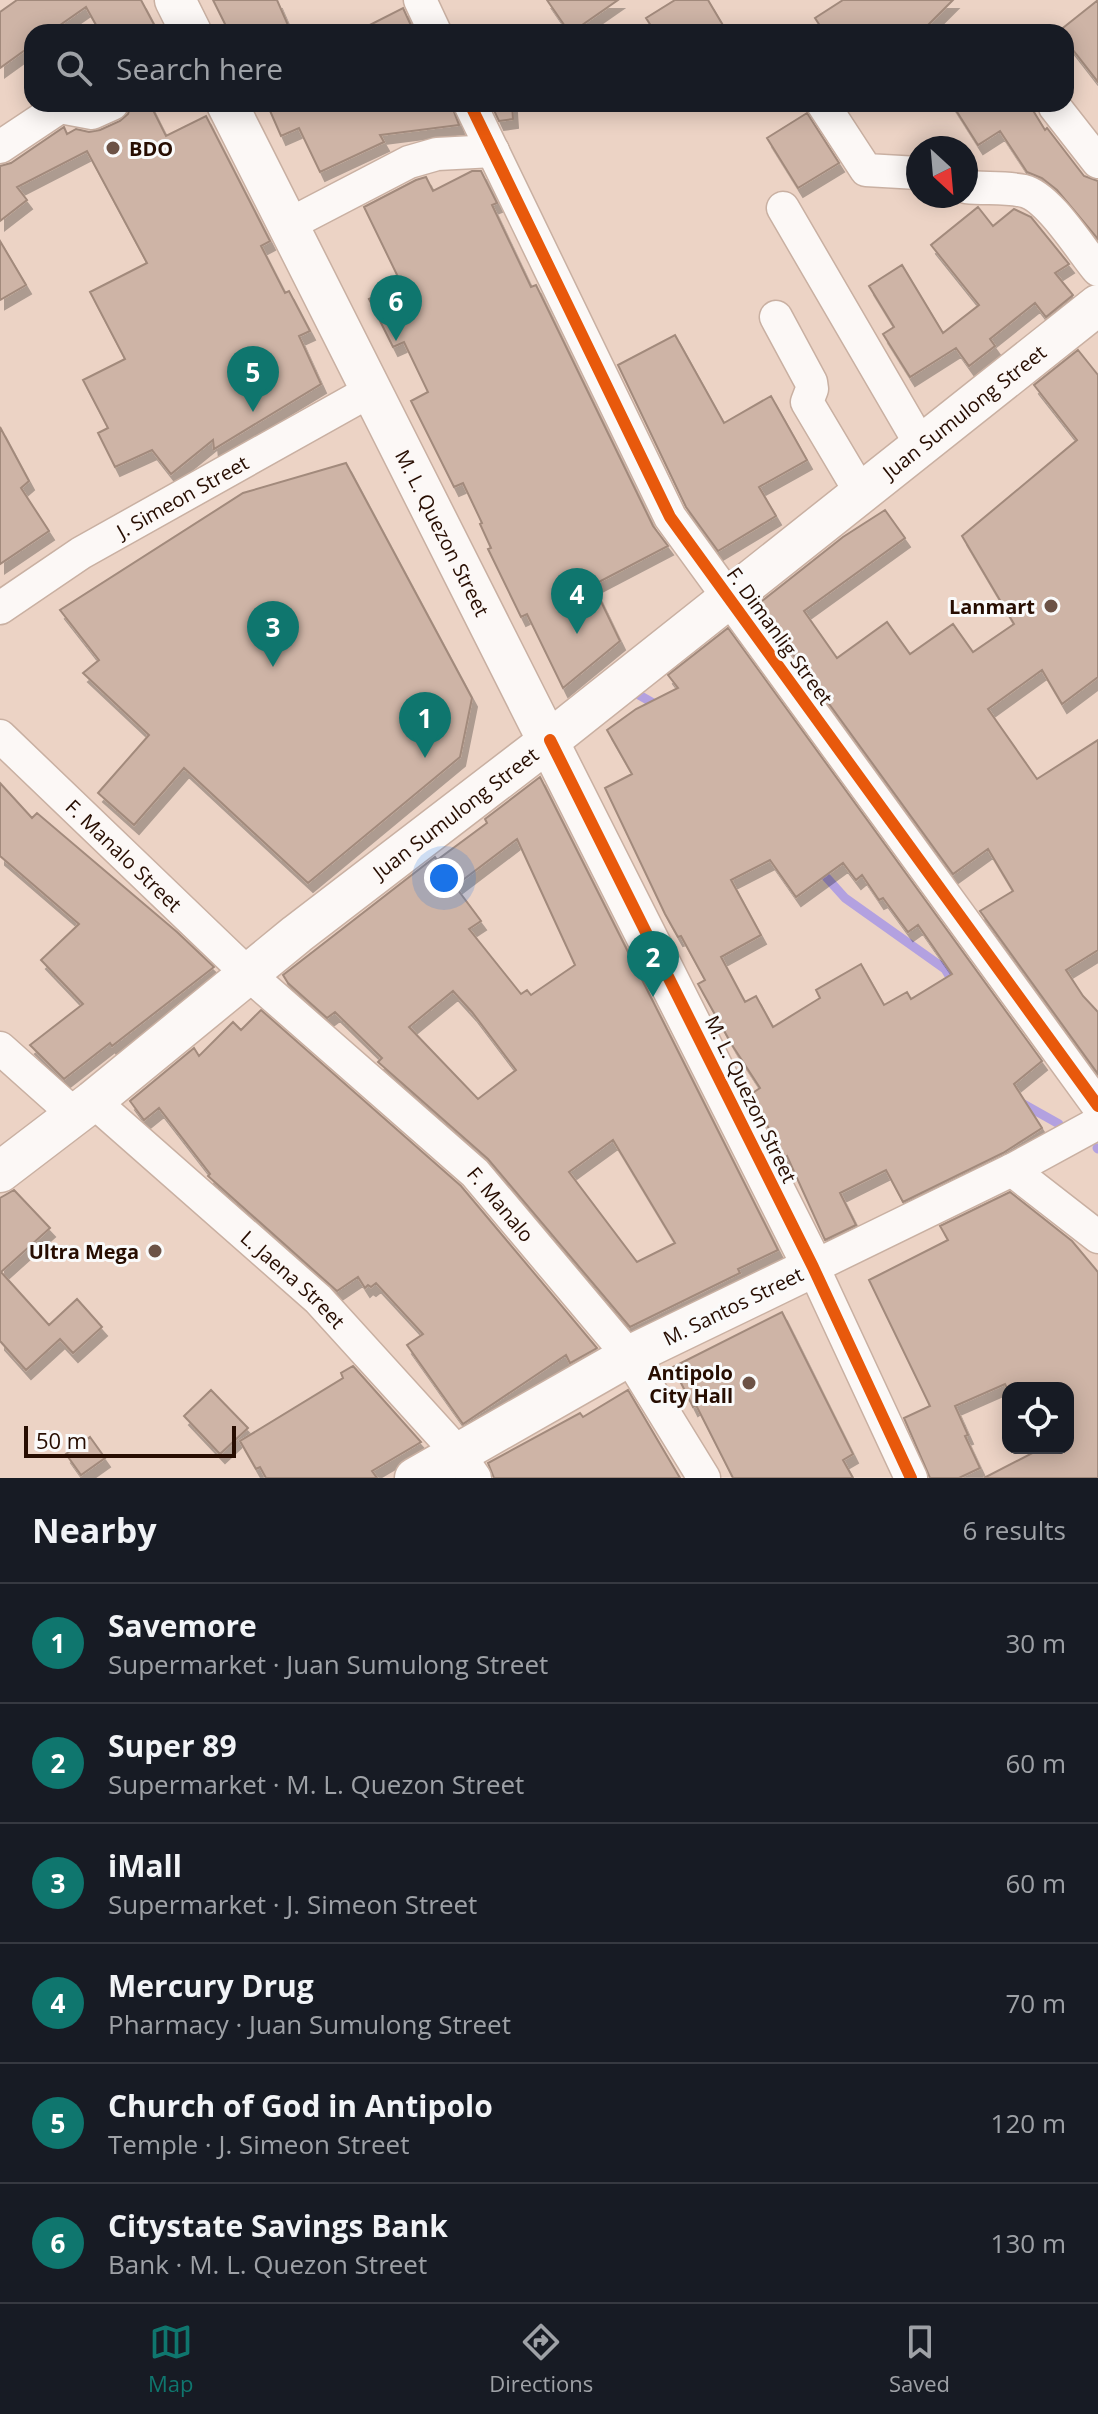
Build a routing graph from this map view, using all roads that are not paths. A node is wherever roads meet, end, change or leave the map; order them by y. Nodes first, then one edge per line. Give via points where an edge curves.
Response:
1 (175, 0) edge
2 (420, 0) edge
3 (187, 24) edge
4 (431, 24) edge
5 (52, 112) edge
6 (231, 112) edge
7 (474, 112) edge
8 (828, 112) edge
9 (1059, 112) edge
10 (0, 147) edge
11 (493, 151) junction
12 (1098, 162) edge
13 (906, 172) edge
14 (978, 188) edge
15 (783, 208) dead end
16 (288, 225) junction
17 (1098, 270) edge
18 (1098, 305) edge
19 (776, 317) dead end
20 (370, 391) junction
21 (921, 445) junction
22 (861, 493) junction
23 (727, 599) junction
24 (0, 608) edge
25 (0, 736) edge
26 (550, 740) junction
27 (247, 973) junction
28 (0, 1048) edge
29 (1098, 1106) edge
30 (84, 1108) junction
31 (1098, 1123) edge
32 (1012, 1170) junction
33 (0, 1172) edge
34 (1098, 1237) edge
35 (813, 1267) junction
36 (629, 1356) junction
37 (466, 1466) edge
38 (415, 1478) edge
39 (704, 1478) edge
40 (911, 1478) edge

1 - 3 main road
2 - 4 street
5 - 10 street
6 - 16 main road, M. L. Quezon Street
7 - 11 street, F. Dimanlig Street
8 - 13 street via 866,170
9 - 12 street
11 - 16 street via 437,154 409,162
11 - 23 street, F. Dimanlig Street via 670,517
14 - 17 street via 1033,194
15 - 21 street
16 - 20 main road, M. L. Quezon Street
18 - 21 main road, Juan Sumulong Street
19 - 22 street via 811,382 807,402
20 - 24 street, J. Simeon Street via 237,481 81,553
20 - 26 main road, M. L. Quezon Street
21 - 22 main road, Juan Sumulong Street
22 - 23 main road, Juan Sumulong Street
23 - 26 main road, Juan Sumulong Street
23 - 29 street, F. Dimanlig Street
25 - 27 street, F. Manalo Street
26 - 27 main road, Juan Sumulong Street
26 - 35 main road, M. L. Quezon Street
27 - 30 main road, Juan Sumulong Street
27 - 36 street, F. Manalo via 475,1173
28 - 30 street, L. Jaena Street
30 - 33 main road, Juan Sumulong Street
30 - 37 street, L. Jaena Street via 318,1299
31 - 32 street, M. Santos Street
32 - 34 street
32 - 35 street, M. Santos Street
35 - 36 main road, M. Santos Street
35 - 40 street, M. L. Quezon Street
36 - 37 main road, M. Santos Street
36 - 39 street, F. Manalo
37 - 38 main road, M. Santos Street

